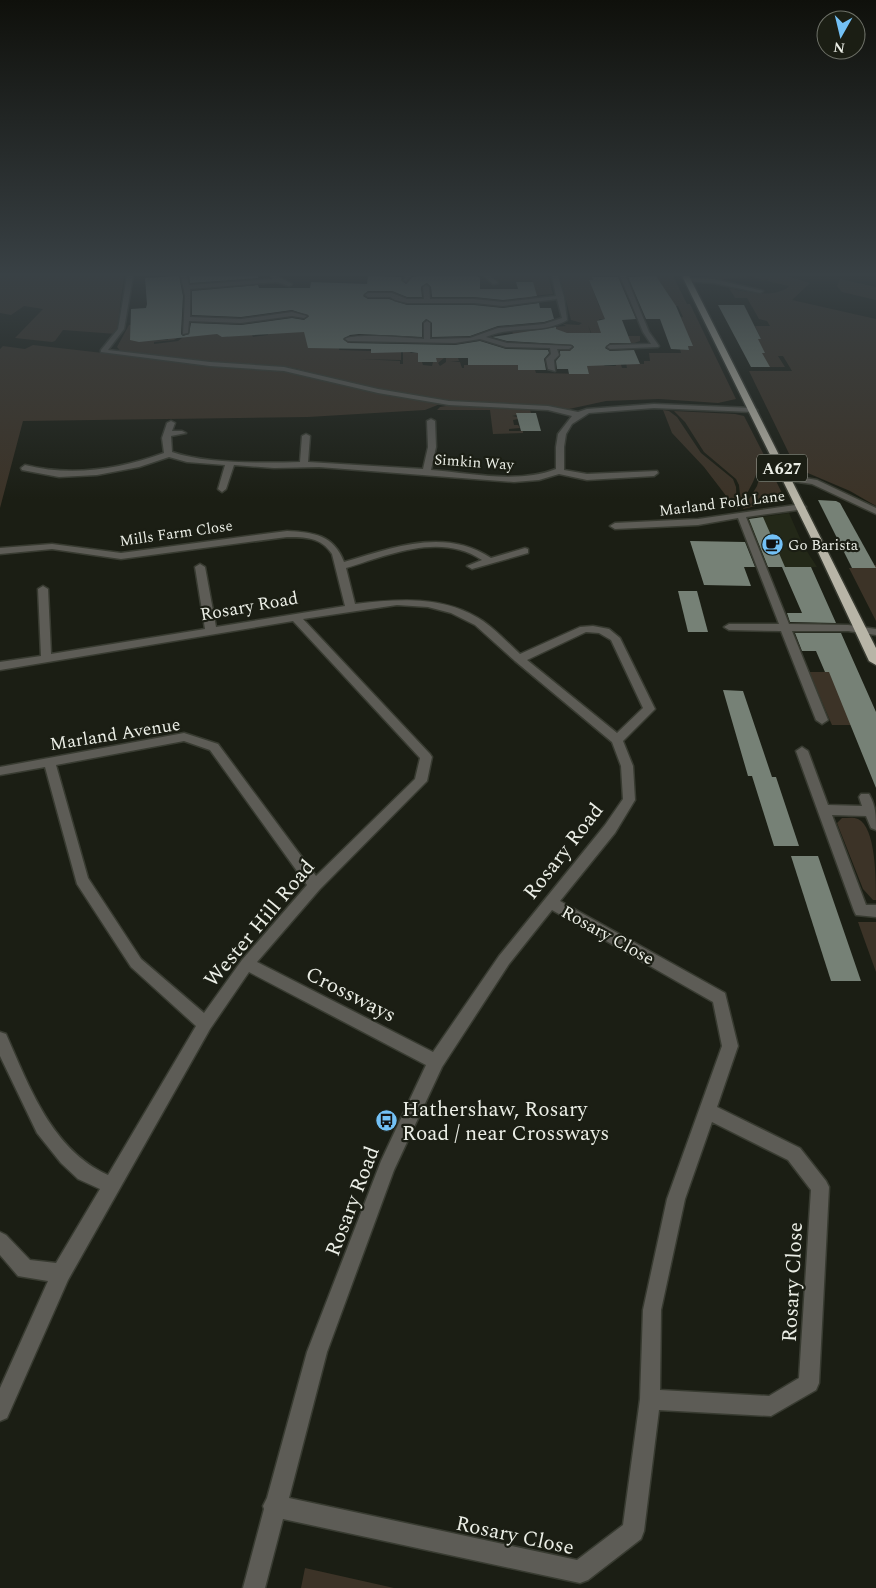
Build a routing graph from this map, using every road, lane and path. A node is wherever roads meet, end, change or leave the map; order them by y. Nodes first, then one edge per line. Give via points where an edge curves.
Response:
1 (104, 350) edge
2 (553, 350) edge
3 (723, 350) edge
4 (552, 369) dead end
5 (753, 410) junction
6 (579, 414) junction
7 (431, 422) dead end
8 (171, 423) dead end
9 (182, 433) dead end
10 (168, 434) junction
11 (293, 445) dead end
12 (169, 454) junction
13 (230, 462) junction
14 (304, 464) junction
15 (25, 468) dead end
16 (559, 470) junction
17 (426, 472) junction
18 (654, 473) dead end
19 (787, 478) junction
20 (222, 489) dead end
21 (802, 507) junction
22 (876, 511) edge
23 (741, 515) junction
24 (615, 526) dead end
25 (0, 551) edge
26 (525, 551) dead end
27 (489, 561) junction
28 (342, 566) junction
29 (472, 566) dead end
30 (200, 567) dead end
31 (43, 589) dead end
32 (351, 608) junction
33 (295, 617) junction
34 (729, 627) dead end
35 (785, 628) junction
36 (860, 629) junction
37 (211, 632) junction
38 (876, 632) edge
39 (46, 658) junction
40 (519, 659) junction
41 (876, 662) edge
42 (0, 666) edge
43 (822, 720) dead end
44 (617, 740) junction
45 (802, 751) dead end
46 (49, 761) junction
47 (0, 771) edge
48 (865, 797) dead end
49 (824, 810) junction
50 (870, 810) junction
51 (876, 826) edge
52 (315, 885) junction
53 (550, 902) junction
54 (876, 911) edge
55 (247, 964) junction
56 (205, 1024) junction
57 (0, 1039) edge
58 (436, 1062) junction
59 (707, 1111) junction
60 (111, 1186) junction
61 (0, 1241) edge
62 (61, 1273) junction
63 (650, 1399) junction
64 (0, 1411) edge
65 (274, 1506) junction
66 (254, 1588) edge

1 - 6 street via 210,364 284,369 378,391 449,403 548,408
2 - 4 street via 550,359
3 - 5 highway, A627
5 - 6 street via 654,406 598,409
5 - 19 highway, A627
6 - 16 street via 564,426 561,433 562,464
7 - 17 street via 432,451
8 - 10 street
9 - 10 street
10 - 12 street via 164,445
11 - 14 street via 305,441
12 - 13 street, Simkin Way via 187,460
12 - 15 street via 144,463 84,474 39,475
13 - 14 street, Simkin Way
13 - 20 street
14 - 17 street, Simkin Way
16 - 17 street, Simkin Way via 525,479
16 - 18 street via 587,477 630,478
19 - 21 highway, A627
19 - 22 street via 814,482
21 - 23 street, Marland Fold Lane
21 - 36 highway, A627
23 - 24 street, Marland Fold Lane via 698,522
23 - 35 street
25 - 28 street, Mills Farm Close via 51,547 103,557 121,556 299,533 328,541
26 - 27 street
27 - 28 street via 468,548 431,544
27 - 29 street
28 - 32 street, Mills Farm Close
30 - 37 street
31 - 39 street
32 - 33 street, Rosary Road
32 - 40 street, Rosary Road via 397,602 428,604 455,612 479,622
33 - 37 street, Rosary Road
33 - 52 street, Wester Hill Road via 426,757 421,780
34 - 35 street
35 - 36 street
35 - 43 street
36 - 38 street
36 - 41 highway, A627
37 - 39 street, Rosary Road
39 - 42 street, Rosary Road
40 - 44 street, Rosary Road
40 - 44 street via 584,629 610,633 649,709
44 - 53 street, Rosary Road via 628,766 628,800 610,829
45 - 49 street
46 - 47 street, Marland Avenue
46 - 52 street, Marland Avenue via 184,737 214,746
46 - 56 street via 82,880 136,963
48 - 50 street
49 - 50 street
49 - 54 street via 861,911
50 - 51 street
52 - 55 street, Wester Hill Road
53 - 58 street, Rosary Road via 504,960
53 - 59 street, Rosary Close via 720,998 730,1046
55 - 56 street, Wester Hill Road
55 - 58 street, Crossways
56 - 60 street, Wester Hill Road
57 - 60 street via 53,1142 81,1170
58 - 65 street, Rosary Road via 386,1167 317,1352
59 - 63 street, Rosary Close via 676,1199 652,1310
59 - 63 street, Rosary Close via 794,1154 820,1187 809,1383 772,1406
60 - 62 street, Wester Hill Road
61 - 62 street via 25,1269
62 - 64 street, Wester Hill Road
63 - 65 street, Rosary Close via 633,1531 580,1572
65 - 66 street, Rosary Road

